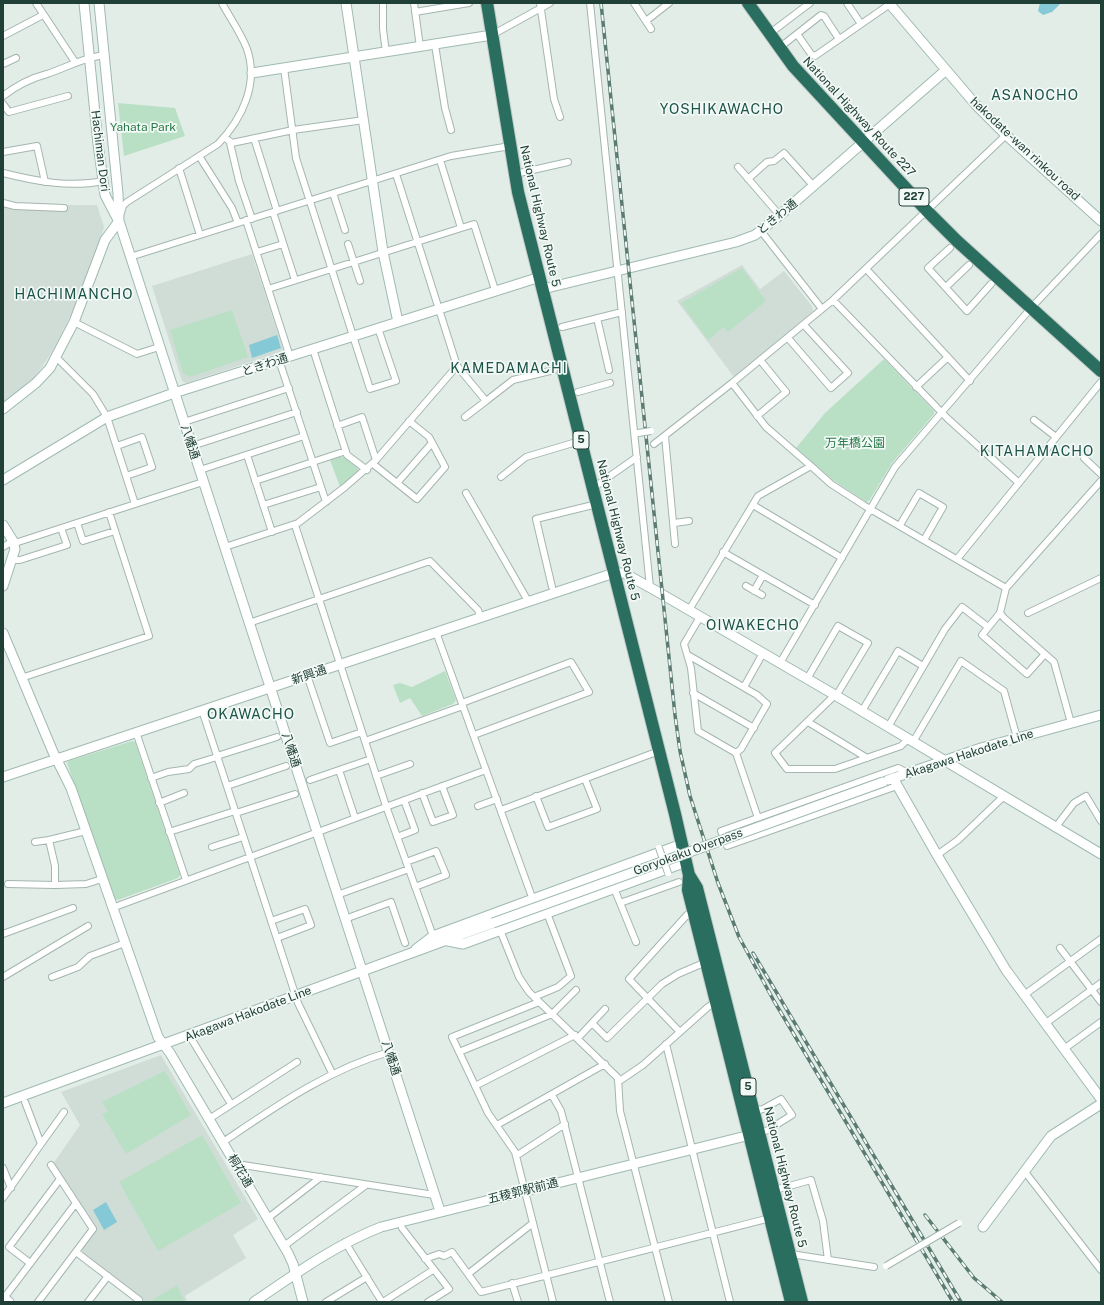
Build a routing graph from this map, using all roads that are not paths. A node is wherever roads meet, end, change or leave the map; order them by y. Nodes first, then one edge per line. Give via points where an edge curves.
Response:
1 (36, 3) edge
2 (84, 3) edge
3 (99, 3) edge
4 (222, 3) edge
5 (346, 3) edge
6 (383, 3) edge
7 (414, 3) edge
8 (469, 3) edge
9 (487, 3) edge
10 (550, 3) edge
11 (590, 3) edge
12 (634, 3) edge
13 (670, 3) edge
14 (810, 3) edge
15 (847, 3) edge
16 (890, 4) edge
17 (753, 5) edge
18 (540, 6) edge
19 (415, 12) junction
20 (43, 15) junction
21 (646, 21) junction
22 (862, 24) junction
23 (652, 29) dead end
24 (770, 34) junction
25 (797, 34) junction
26 (492, 35) junction
27 (3, 36) edge
28 (839, 39) junction
29 (435, 45) junction
30 (420, 47) junction
31 (779, 48) junction
32 (386, 53) junction
33 (104, 55) junction
34 (89, 57) junction
35 (16, 58) dead end
36 (354, 58) junction
37 (75, 62) junction
38 (3, 64) edge
39 (284, 68) junction
40 (946, 70) junction
41 (252, 73) junction
42 (3, 96) edge
43 (68, 96) dead end
44 (3, 104) edge
45 (560, 117) dead end
46 (364, 120) junction
47 (293, 130) junction
48 (451, 130) dead end
49 (1006, 135) junction
50 (224, 137) junction
51 (254, 138) junction
52 (864, 142) junction
53 (230, 143) junction
54 (510, 146) junction
55 (3, 152) edge
56 (201, 159) dead end
57 (440, 160) junction
58 (568, 162) dead end
59 (738, 167) dead end
60 (179, 168) junction
61 (3, 174) edge
62 (396, 174) junction
63 (515, 174) junction
64 (748, 179) junction
65 (103, 181) junction
66 (373, 181) junction
67 (45, 182) junction
68 (810, 182) dead end
69 (333, 193) junction
70 (310, 200) junction
71 (3, 203) edge
72 (64, 208) dead end
73 (776, 211) dead end
74 (927, 211) junction
75 (275, 212) junction
76 (249, 220) junction
77 (119, 221) junction
78 (1101, 221) edge
79 (238, 223) junction
80 (461, 228) junction
81 (345, 230) dead end
82 (761, 231) junction
83 (1101, 234) edge
84 (200, 235) junction
85 (418, 241) junction
86 (283, 244) junction
87 (348, 244) dead end
88 (950, 248) dead end
89 (257, 252) junction
90 (383, 252) junction
91 (130, 257) junction
92 (354, 262) junction
93 (969, 265) dead end
94 (332, 268) junction
95 (618, 270) junction
96 (869, 272) dead end
97 (540, 277) junction
98 (295, 280) junction
99 (360, 281) dead end
100 (991, 284) dead end
101 (946, 287) junction
102 (268, 289) junction
103 (543, 289) junction
104 (495, 290) junction
105 (833, 300) junction
106 (439, 308) junction
107 (1031, 308) junction
108 (822, 309) junction
109 (622, 312) junction
110 (597, 318) junction
111 (74, 322) junction
112 (398, 322) junction
113 (804, 325) junction
114 (562, 327) dead end
115 (378, 328) junction
116 (353, 336) junction
117 (788, 338) junction
118 (159, 347) junction
119 (313, 349) junction
120 (56, 357) junction
121 (290, 357) junction
122 (948, 357) junction
123 (279, 360) junction
124 (760, 360) junction
125 (457, 366) junction
126 (554, 370) dead end
127 (609, 370) dead end
128 (1101, 371) edge
129 (970, 381) junction
130 (1101, 382) edge
131 (610, 383) dead end
132 (732, 384) junction
133 (916, 387) junction
134 (289, 388) junction
135 (578, 392) dead end
136 (174, 393) junction
137 (486, 401) junction
138 (3, 409) edge
139 (297, 412) junction
140 (942, 413) junction
141 (757, 416) junction
142 (107, 417) junction
143 (465, 417) dead end
144 (1034, 420) dead end
145 (410, 421) junction
146 (184, 422) junction
147 (337, 426) junction
148 (651, 431) dead end
149 (638, 432) dead end
150 (304, 436) junction
151 (665, 436) junction
152 (1056, 437) junction
153 (432, 443) junction
154 (573, 443) dead end
155 (654, 444) dead end
156 (117, 446) junction
157 (192, 446) junction
158 (346, 451) junction
159 (247, 455) junction
160 (637, 457) junction
161 (1084, 458) dead end
162 (313, 462) junction
163 (375, 462) junction
164 (811, 466) junction
165 (200, 470) junction
166 (367, 470) junction
167 (1101, 474) edge
168 (126, 476) junction
169 (501, 477) dead end
170 (3, 480) edge
171 (255, 481) junction
172 (1101, 481) edge
173 (203, 482) junction
174 (397, 482) junction
175 (1019, 483) junction
176 (321, 486) junction
177 (593, 488) junction
178 (466, 493) dead end
179 (326, 502) junction
180 (135, 504) junction
181 (597, 504) junction
182 (263, 505) junction
183 (753, 505) junction
184 (870, 508) junction
185 (109, 512) junction
186 (689, 521) dead end
187 (77, 523) junction
188 (674, 524) junction
189 (3, 525) edge
190 (296, 525) junction
191 (900, 526) junction
192 (61, 528) junction
193 (115, 531) junction
194 (272, 532) junction
195 (924, 540) junction
196 (14, 542) junction
197 (675, 544) dead end
198 (3, 547) edge
199 (225, 547) junction
200 (723, 552) junction
201 (842, 558) junction
202 (957, 559) junction
203 (12, 560) junction
204 (614, 572) junction
205 (763, 575) junction
206 (1101, 578) edge
207 (3, 586) edge
208 (746, 586) dead end
209 (552, 587) dead end
210 (650, 588) junction
211 (1006, 588) junction
212 (754, 591) junction
213 (762, 595) dead end
214 (319, 600) junction
215 (528, 601) junction
216 (815, 605) junction
217 (690, 610) junction
218 (1000, 613) junction
219 (1028, 613) dead end
220 (480, 616) junction
221 (700, 617) junction
222 (249, 623) junction
223 (988, 626) junction
224 (436, 632) junction
225 (3, 633) edge
226 (763, 654) junction
227 (1045, 654) junction
228 (688, 655) junction
229 (780, 663) junction
230 (340, 665) junction
231 (923, 666) junction
232 (307, 676) junction
233 (21, 678) junction
234 (807, 679) junction
235 (744, 687) junction
236 (270, 688) junction
237 (693, 693) junction
238 (836, 695) junction
239 (462, 704) junction
240 (202, 710) junction
241 (862, 712) junction
242 (1101, 715) edge
243 (808, 722) junction
244 (1071, 723) junction
245 (888, 727) junction
246 (754, 728) junction
247 (136, 732) junction
248 (362, 732) junction
249 (474, 735) junction
250 (277, 736) dead end
251 (1017, 738) junction
252 (365, 741) junction
253 (910, 741) junction
254 (659, 752) junction
255 (736, 753) junction
256 (217, 756) junction
257 (57, 758) junction
258 (867, 758) junction
259 (370, 759) junction
260 (945, 761) junction
261 (410, 764) dead end
262 (286, 766) dead end
263 (339, 770) junction
264 (486, 770) junction
265 (909, 773) junction
266 (376, 776) junction
267 (3, 777) edge
268 (151, 778) junction
269 (585, 779) junction
270 (310, 780) dead end
271 (883, 782) joint
272 (895, 782) junction
273 (227, 786) junction
274 (442, 786) junction
275 (184, 793) dead end
276 (422, 793) junction
277 (295, 794) dead end
278 (536, 796) junction
279 (1004, 796) junction
280 (497, 799) junction
281 (404, 800) junction
282 (160, 802) junction
283 (386, 806) junction
284 (478, 806) dead end
285 (501, 810) junction
286 (235, 812) junction
287 (355, 818) junction
288 (758, 818) junction
289 (1101, 821) edge
290 (1055, 828) junction
291 (86, 831) junction
292 (169, 832) junction
293 (317, 832) junction
294 (243, 837) junction
295 (397, 837) junction
296 (49, 840) junction
297 (35, 842) dead end
298 (682, 844) junction
299 (212, 848) dead end
300 (659, 848) dead end
301 (1101, 854) edge
302 (937, 855) junction
303 (250, 857) junction
304 (686, 862) junction
305 (407, 865) junction
306 (668, 873) dead end
307 (689, 875) junction
308 (102, 879) junction
309 (186, 880) junction
310 (679, 882) dead end
311 (8, 884) dead end
312 (55, 885) junction
313 (415, 887) junction
314 (614, 888) junction
315 (337, 894) junction
316 (533, 900) junction
317 (620, 903) junction
318 (73, 908) dead end
319 (112, 908) junction
320 (547, 913) junction
321 (687, 915) dead end
322 (345, 919) junction
323 (271, 921) junction
324 (492, 924) joint
325 (88, 926) dead end
326 (500, 930) junction
327 (3, 934) edge
328 (433, 936) junction
329 (277, 938) junction
330 (1101, 939) edge
331 (446, 941) junction
332 (636, 942) dead end
333 (125, 943) junction
334 (405, 943) dead end
335 (1060, 948) dead end
336 (408, 955) junction
337 (1070, 961) junction
338 (706, 962) junction
339 (362, 971) junction
340 (3, 977) edge
341 (52, 977) dead end
342 (1101, 983) edge
343 (576, 990) dead end
344 (1092, 990) junction
345 (296, 995) junction
346 (1024, 995) junction
347 (647, 998) junction
348 (537, 1000) junction
349 (716, 1002) junction
350 (1101, 1002) edge
351 (605, 1009) dead end
352 (552, 1014) junction
353 (1101, 1022) edge
354 (592, 1023) junction
355 (1046, 1023) junction
356 (680, 1032) junction
357 (189, 1036) junction
358 (577, 1037) junction
359 (666, 1044) junction
360 (164, 1045) junction
361 (1064, 1049) junction
362 (388, 1052) junction
363 (459, 1052) junction
364 (297, 1062) dead end
365 (605, 1064) junction
366 (332, 1073) junction
367 (618, 1082) junction
368 (475, 1086) junction
369 (552, 1094) junction
370 (1101, 1099) edge
371 (4, 1100) edge
372 (26, 1102) dead end
373 (231, 1104) junction
374 (1101, 1104) edge
375 (754, 1111) junction
376 (64, 1112) dead end
377 (209, 1119) junction
378 (565, 1124) junction
379 (498, 1125) junction
380 (755, 1134) junction
381 (223, 1142) junction
382 (41, 1144) junction
383 (692, 1149) junction
384 (516, 1156) junction
385 (634, 1163) junction
386 (51, 1165) dead end
387 (243, 1165) dead end
388 (3, 1168) edge
389 (1025, 1172) junction
390 (321, 1177) junction
391 (579, 1177) junction
392 (60, 1179) junction
393 (366, 1185) junction
394 (10, 1188) junction
395 (525, 1190) junction
396 (775, 1190) junction
397 (434, 1195) junction
398 (3, 1198) edge
399 (76, 1203) junction
400 (440, 1211) junction
401 (268, 1218) junction
402 (770, 1218) junction
403 (533, 1223) junction
404 (959, 1223) dead end
405 (983, 1227) dead end
406 (402, 1228) dead end
407 (713, 1232) junction
408 (345, 1242) junction
409 (284, 1246) junction
410 (655, 1247) junction
411 (76, 1252) junction
412 (791, 1254) junction
413 (425, 1260) junction
414 (828, 1260) junction
415 (600, 1261) junction
416 (30, 1263) junction
417 (886, 1266) dead end
418 (874, 1267) dead end
419 (433, 1270) junction
420 (1101, 1270) edge
421 (295, 1274) junction
422 (468, 1274) junction
423 (546, 1275) junction
424 (108, 1276) junction
425 (367, 1277) junction
426 (512, 1283) junction
427 (6, 1299) edge
428 (139, 1301) edge
429 (38, 1302) edge
430 (88, 1302) edge
431 (254, 1302) edge
432 (303, 1302) edge
433 (326, 1302) edge
434 (382, 1302) edge
435 (428, 1302) edge
436 (518, 1302) edge
437 (553, 1302) edge
438 (610, 1302) edge
439 (669, 1302) edge
440 (730, 1302) edge
441 (791, 1302) edge
442 (802, 1302) edge

1 - 20 street
2 - 34 street, Hachiman Dori
3 - 33 street, Hachiman Dori
4 - 41 street via 246,48
5 - 36 street
6 - 32 street
7 - 19 street
8 - 19 street
9 - 26 highway, National Highway Route 5 / 5
10 - 18 street
11 - 95 street
12 - 21 street
13 - 21 street
14 - 24 street
15 - 22 street
16 - 22 street
16 - 40 street, hakodate-wan rinkou road
17 - 24 highway, National Highway Route 227 / 227
18 - 26 street
18 - 45 street via 554,99
19 - 30 street
20 - 27 street
20 - 37 street
21 - 23 street
22 - 28 street
24 - 31 highway, National Highway Route 227 / 227
25 - 28 street via 814,56
25 - 28 street via 823,15
25 - 31 street
26 - 29 street
26 - 54 highway, National Highway Route 5 / 5
29 - 30 street
29 - 48 street
30 - 32 street
31 - 52 highway, National Highway Route 227 / 227
32 - 36 street
33 - 34 street
33 - 77 street, Hachiman Dori
34 - 37 street
34 - 65 street, Hachiman Dori
35 - 38 street
36 - 39 street
36 - 46 street
37 - 42 street via 24,83
39 - 41 street
39 - 47 street
40 - 49 street, hakodate-wan rinkou road
40 - 52 street, ときわ通
41 - 50 street via 246,101
43 - 44 street via 9,112
46 - 47 street
46 - 66 street
47 - 51 street
47 - 70 street via 296,158
49 - 74 street
49 - 78 street, hakodate-wan rinkou road
50 - 53 street
50 - 60 street via 218,144
51 - 53 street
51 - 75 street
52 - 74 highway, National Highway Route 227 / 227
52 - 82 street, ときわ通
53 - 76 street
54 - 57 street
54 - 63 highway, National Highway Route 5 / 5
55 - 67 street via 37,146
56 - 79 street via 232,208
57 - 62 street
57 - 80 street
58 - 63 street
59 - 64 street
60 - 77 street via 127,202 123,206
60 - 84 street
61 - 67 street
62 - 66 street
62 - 85 street
63 - 97 highway, National Highway Route 5 / 5
64 - 68 street via 767,162 774,161 784,153
64 - 73 street
65 - 67 street via 73,184
65 - 77 street, Hachiman Dori via 105,195
66 - 69 street
66 - 90 street
69 - 70 street
69 - 81 street
70 - 75 street
70 - 94 street
71 - 72 street via 15,206
74 - 105 street
74 - 107 highway, National Highway Route 227 / 227
75 - 76 street
75 - 86 street
76 - 79 street
76 - 89 street
77 - 91 street, 八幡通
77 - 111 street via 105,240
79 - 84 street
80 - 85 street
80 - 104 street via 474,224
82 - 95 street, ときわ通 via 736,242
82 - 108 street
83 - 107 street
84 - 91 street
85 - 90 street
85 - 106 street
86 - 89 street
86 - 98 street
87 - 92 street
88 - 101 street via 928,268
89 - 102 street
90 - 92 street
90 - 112 street
91 - 118 street, 八幡通
92 - 94 street
92 - 99 street
93 - 101 street
94 - 98 street
94 - 116 street
95 - 103 street, ときわ通
95 - 109 street
96 - 122 street
97 - 103 highway, National Highway Route 5 / 5
97 - 104 street, ときわ通
98 - 102 street
100 - 101 street via 967,311
102 - 121 street
103 - 177 highway, National Highway Route 5 / 5
104 - 106 street, ときわ通
105 - 108 street
105 - 133 street
106 - 112 street, ときわ通
106 - 125 street
107 - 128 highway, National Highway Route 227 / 227
107 - 129 street
108 - 113 street
109 - 110 street
109 - 160 street
110 - 114 street
110 - 127 street
111 - 118 street via 138,354
111 - 120 street
112 - 115 street, ときわ通
113 - 117 street
113 - 117 street via 848,373 831,388
115 - 116 street, ときわ通
115 - 116 street via 396,381 390,383 370,389
116 - 119 street, ときわ通
117 - 124 street
118 - 136 street, 八幡通
119 - 121 street, ときわ通
119 - 147 street
120 - 138 street via 36,384
120 - 142 street via 93,394
121 - 123 street, ときわ通
122 - 129 street
122 - 133 street
123 - 134 street
123 - 136 street, ときわ通
124 - 132 street
124 - 141 street via 786,392
125 - 137 street
125 - 145 street
126 - 137 street via 513,380
129 - 140 street
130 - 152 street
131 - 135 street
132 - 141 street
132 - 151 street
133 - 140 street
134 - 139 street
134 - 146 street
136 - 142 street, ときわ通
136 - 146 street, 八幡通
137 - 143 street
139 - 150 street
139 - 157 street
140 - 175 street
140 - 184 street via 895,467
141 - 164 street
142 - 156 street
142 - 170 street, ときわ通
144 - 152 street
145 - 153 street
145 - 163 street
146 - 157 street, 八幡通
147 - 158 street
147 - 163 street via 362,417
148 - 149 street, bridge
150 - 159 street
150 - 162 street
151 - 155 street
151 - 188 street
152 - 175 street
153 - 174 street
153 - 174 street via 445,467 417,499
154 - 169 street via 526,457
156 - 168 street
156 - 168 street via 142,437 152,467
157 - 165 street, 八幡通
158 - 162 street
158 - 166 street via 347,455
159 - 165 street
159 - 171 street
160 - 177 street
160 - 210 street
161 - 167 street
162 - 171 street
162 - 176 street
163 - 166 street
163 - 174 street
164 - 183 street via 758,496
164 - 184 street via 831,484
165 - 173 street, 八幡通
166 - 179 street
168 - 180 street
171 - 182 street
172 - 211 street
173 - 180 street
173 - 199 street, 八幡通
175 - 202 street
176 - 179 street
176 - 182 street
177 - 181 highway, National Highway Route 5 / 5
178 - 215 street
179 - 190 street
180 - 185 street
181 - 204 highway, National Highway Route 5 / 5
181 - 209 street via 536,519
182 - 194 street
183 - 200 street
183 - 201 street
184 - 191 street
184 - 201 street
185 - 187 street
185 - 193 street
186 - 188 street
187 - 192 street
187 - 193 street via 83,541
188 - 197 street
189 - 196 street
190 - 194 street
190 - 214 street
191 - 195 street
191 - 195 street via 919,493 943,507
192 - 196 street
192 - 203 street via 67,545 20,560
193 - 233 street via 149,636
194 - 199 street
195 - 202 street
196 - 198 street
196 - 203 street
199 - 222 street, 八幡通
200 - 205 street
200 - 217 street
201 - 216 street
202 - 211 street
203 - 207 street
204 - 210 street via 624,574
204 - 215 street, 新興通
204 - 254 highway, National Highway Route 5 / 5
205 - 212 street
205 - 216 street
206 - 219 street
208 - 212 street
210 - 217 street
211 - 218 street
212 - 213 street
214 - 220 street via 430,561 478,610
214 - 222 street
214 - 230 street
215 - 220 street, 新興通
216 - 229 street
217 - 221 street
218 - 223 street
218 - 227 street
220 - 224 street, 新興通
221 - 226 street
221 - 228 street via 684,644
222 - 236 street, 八幡通
223 - 227 street via 982,635 1028,674
223 - 231 street via 962,607 945,629
224 - 230 street, 新興通
224 - 239 street
225 - 233 street, 桐花通
226 - 229 street
226 - 235 street
227 - 244 street via 1054,662
228 - 235 street
228 - 237 street
229 - 234 street
230 - 232 street, 新興通
230 - 248 street
231 - 241 street via 898,651
231 - 245 street
232 - 236 street, 新興通
232 - 248 street via 330,743
233 - 257 street, 桐花通
234 - 238 street
234 - 238 street via 838,626 868,643
235 - 246 street via 767,704
236 - 240 street, 新興通
236 - 293 street, 八幡通
237 - 246 street
237 - 255 street via 698,731
238 - 241 street
238 - 243 street
239 - 249 street
239 - 249 street via 571,662 589,692
239 - 252 street
240 - 247 street, 新興通
240 - 256 street
241 - 245 street
242 - 244 street, Akagawa Hakodate Line
243 - 258 street
243 - 258 street via 775,753 787,769 835,769
244 - 251 street, Akagawa Hakodate Line
245 - 253 street
246 - 255 street via 741,750
247 - 257 street, 新興通
247 - 268 street
248 - 252 street
249 - 264 street
250 - 256 street
251 - 253 street via 1004,691 961,661
251 - 260 street, Akagawa Hakodate Line
252 - 259 street
253 - 258 street
253 - 260 street
254 - 269 street
254 - 298 highway, National Highway Route 5 / 5
255 - 288 street
256 - 268 street via 194,764 189,769
256 - 273 street
257 - 267 street, 新興通
257 - 291 street, 桐花通
259 - 263 street
259 - 266 street
260 - 265 street, Akagawa Hakodate Line
260 - 279 street
261 - 266 street
262 - 273 street
263 - 270 street
263 - 287 street
264 - 274 street
264 - 280 street
265 - 272 street, Akagawa Hakodate Line
265 - 288 street via 898,768
266 - 283 street
268 - 282 street
269 - 278 street
269 - 278 street via 596,810 548,827
271 - 272 street, Akagawa Hakodate Line
271 - 324 street, Goryokaku Overpass, bridge
272 - 288 street via 726,846 721,831
272 - 302 street
273 - 286 street
274 - 276 street
274 - 276 street via 452,815 440,820 433,822
275 - 282 street
276 - 281 street
277 - 286 street
278 - 285 street
279 - 290 street
279 - 302 street via 958,840
280 - 284 street
280 - 285 street
281 - 283 street
281 - 295 street via 415,830
282 - 292 street
283 - 287 street
283 - 295 street
285 - 316 street
286 - 292 street
286 - 294 street
287 - 293 street
289 - 290 street via 1086,796 1074,802
290 - 301 street
291 - 296 street
291 - 308 street, 桐花通
292 - 309 street
293 - 303 street
293 - 315 street, 八幡通
294 - 299 street
294 - 303 street
295 - 305 street
296 - 297 street
296 - 312 street via 55,866
298 - 304 highway, National Highway Route 5 / 5
298 - 316 street
300 - 306 street, bridge
302 - 346 street via 987,940
303 - 309 street
303 - 323 street
304 - 307 highway, National Highway Route 5 / 5
304 - 314 street
305 - 313 street
305 - 313 street via 436,851 446,875
305 - 315 street
307 - 338 highway, National Highway Route 5 / 5 via 688,890
307 - 375 highway, National Highway Route 5 / 5 via 698,888
308 - 312 street via 86,884
308 - 319 street, 桐花通
309 - 319 street
310 - 317 street
311 - 312 street
313 - 328 street
314 - 317 street
314 - 320 street
315 - 322 street, 八幡通
316 - 328 street
317 - 332 street
318 - 327 street
319 - 333 street, 桐花通
320 - 326 street
320 - 348 street via 571,976
321 - 347 street via 629,979
322 - 334 street via 391,902
322 - 339 street, 八幡通
323 - 329 street
323 - 329 street via 305,909 311,925
324 - 331 street, Akagawa Hakodate Line
325 - 340 street
326 - 331 street via 463,944
326 - 348 street via 519,977
328 - 336 street
329 - 345 street
330 - 337 street
331 - 336 street, Akagawa Hakodate Line
333 - 341 street via 90,956 78,967
333 - 360 street, 桐花通 via 158,1036
335 - 337 street
336 - 339 street, Akagawa Hakodate Line
337 - 344 street
337 - 346 street
338 - 347 street via 662,984
338 - 349 highway, National Highway Route 5 / 5
339 - 345 street, Akagawa Hakodate Line
339 - 362 street, 八幡通
342 - 344 street
343 - 352 street
344 - 350 street
344 - 355 street
345 - 357 street, Akagawa Hakodate Line
345 - 366 street
346 - 355 street
347 - 354 street via 606,1038
347 - 356 street
348 - 352 street
348 - 363 street via 451,1035
349 - 356 street
349 - 380 highway, National Highway Route 5 / 5
351 - 354 street
352 - 358 street
352 - 363 street
353 - 361 street
354 - 358 street
355 - 361 street
356 - 359 street
357 - 360 street, Akagawa Hakodate Line
357 - 373 street
358 - 365 street
358 - 368 street
359 - 367 street via 643,1065
359 - 383 street
360 - 371 street, Akagawa Hakodate Line
360 - 377 street, 桐花通
361 - 370 street
362 - 366 street
362 - 397 street, 八幡通
363 - 368 street
364 - 373 street
365 - 367 street via 618,1078
365 - 369 street
366 - 381 street via 279,1103
367 - 385 street via 620,1111
368 - 379 street via 488,1113
369 - 378 street
369 - 379 street
372 - 382 street
373 - 377 street
374 - 389 street via 1051,1136
375 - 380 highway, National Highway Route 5 / 5
375 - 380 street via 781,1099 792,1115 768,1130
376 - 382 street
377 - 381 street, 桐花通
378 - 384 street
378 - 391 street
379 - 384 street
380 - 383 street, 五稜郭駅前通
380 - 396 highway, National Highway Route 5 / 5
380 - 402 highway, National Highway Route 5 / 5
381 - 401 street, 桐花通
382 - 394 street
383 - 385 street, 五稜郭駅前通
383 - 407 street
384 - 395 street
385 - 391 street, 五稜郭駅前通
385 - 410 street
386 - 392 street
387 - 390 street
388 - 394 street
389 - 405 street
389 - 420 street
390 - 393 street
390 - 401 street
391 - 395 street, 五稜郭駅前通
391 - 415 street
392 - 399 street
392 - 416 street via 9,1247
393 - 397 street
393 - 409 street
394 - 398 street
395 - 400 street, 五稜郭駅前通
395 - 403 street
396 - 412 highway, National Highway Route 5 / 5
396 - 414 street via 811,1180 823,1220
397 - 400 street, 八幡通
399 - 411 street via 93,1229
399 - 416 street
400 - 408 street, 五稜郭駅前通 via 380,1227
401 - 409 street, 桐花通
402 - 407 street
402 - 441 highway, National Highway Route 5 / 5
403 - 422 street
403 - 423 street
404 - 417 street, bridge
406 - 413 street
407 - 410 street
407 - 440 street
408 - 421 street, 五稜郭駅前通
408 - 425 street
409 - 421 street, 桐花通
410 - 415 street
410 - 439 street
411 - 424 street
411 - 429 street
412 - 414 street
412 - 442 highway, National Highway Route 5 / 5
413 - 419 street
413 - 422 street via 452,1252
414 - 418 street
415 - 423 street
415 - 438 street
416 - 427 street
419 - 434 street
419 - 435 street via 449,1289
421 - 431 street, 五稜郭駅前通
421 - 432 street, 桐花通
422 - 426 street via 481,1292
423 - 426 street
423 - 437 street
424 - 428 street
424 - 430 street
425 - 433 street
425 - 434 street
426 - 436 street

